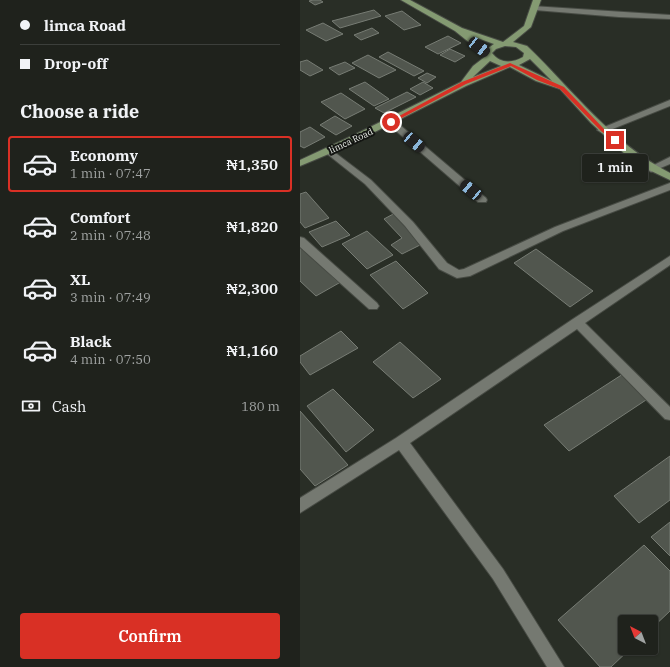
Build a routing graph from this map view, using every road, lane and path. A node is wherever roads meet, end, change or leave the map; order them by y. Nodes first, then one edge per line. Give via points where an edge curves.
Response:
1 (405, 0) edge
2 (536, 4) edge
3 (670, 17) edge
4 (527, 27) junction
5 (458, 29) junction
6 (503, 44) junction
7 (528, 52) junction
8 (488, 55) junction
9 (510, 64) junction
10 (464, 83) junction
11 (562, 88) junction
12 (670, 103) edge
13 (391, 122) junction
14 (602, 130) junction
15 (329, 151) junction
16 (670, 160) edge
17 (300, 163) edge
18 (651, 169) junction
19 (670, 177) edge
20 (670, 186) edge
21 (482, 200) dead end
22 (300, 240) edge
23 (670, 260) edge
24 (373, 306) dead end
25 (577, 322) junction
26 (670, 415) edge
27 (401, 442) junction
28 (300, 506) edge
29 (556, 667) edge

1 - 5 main road
2 - 3 street via 619,15
2 - 4 main road
4 - 6 main road, limca Road
4 - 7 main road
5 - 6 main road
5 - 8 main road
6 - 7 main road via 519,45
6 - 8 main road, limca Road via 493,47
7 - 9 main road, limca Road via 527,58
7 - 11 main road
8 - 9 main road via 499,63
8 - 10 main road, limca Road
9 - 10 main road, limca Road
9 - 11 main road
10 - 13 main road, limca Road
11 - 14 main road
12 - 14 street
13 - 15 main road, limca Road
13 - 21 street
14 - 18 main road
15 - 17 main road, limca Road
15 - 20 street via 368,182 409,224 443,266 457,274 466,273 559,229
16 - 18 street
18 - 19 main road
22 - 24 street
23 - 25 street
25 - 26 street
25 - 27 street
27 - 28 street
27 - 29 street via 498,574

